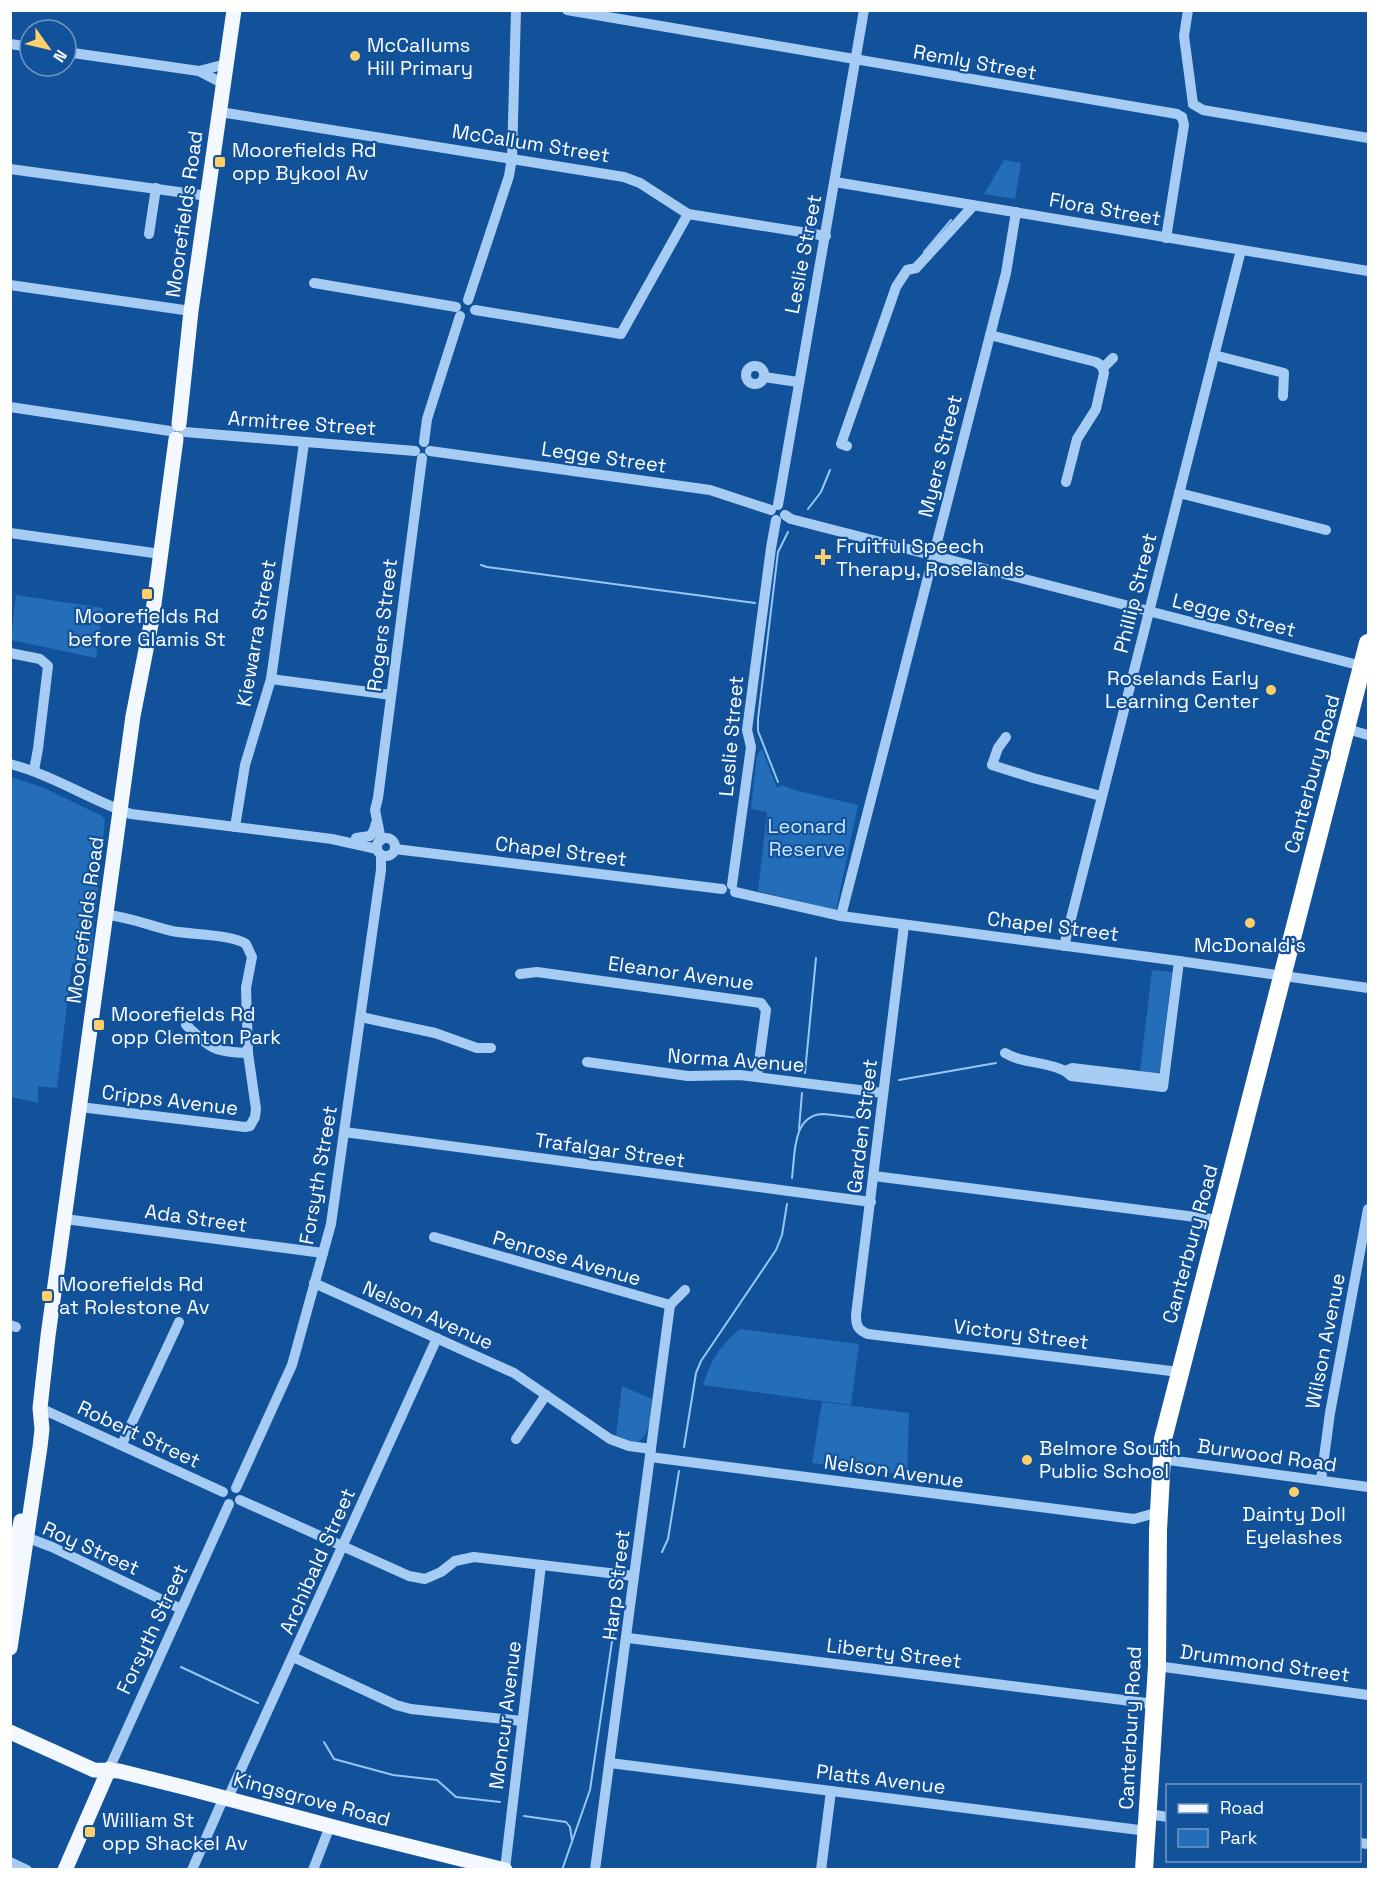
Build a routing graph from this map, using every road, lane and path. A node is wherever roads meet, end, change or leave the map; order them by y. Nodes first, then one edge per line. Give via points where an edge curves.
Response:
1 (234, 10) edge
2 (516, 10) edge
3 (567, 10) edge
4 (864, 10) edge
5 (1188, 10) edge
6 (78, 54) edge
7 (856, 60) junction
8 (226, 64) junction
9 (199, 71) junction
10 (224, 84) junction
11 (1193, 105) junction
12 (220, 112) junction
13 (1182, 117) junction
14 (1368, 138) edge
15 (512, 158) junction
16 (10, 169) edge
17 (836, 182) junction
18 (156, 188) junction
19 (208, 196) junction
20 (973, 206) junction
21 (1016, 212) junction
22 (688, 214) junction
23 (149, 234) dead end
24 (826, 236) junction
25 (1166, 238) junction
26 (1241, 250) junction
27 (1368, 271) edge
28 (314, 283) dead end
29 (10, 285) edge
30 (468, 300) junction
31 (475, 310) junction
32 (191, 311) junction
33 (458, 312) junction
34 (990, 335) junction
35 (1214, 355) junction
36 (1113, 358) dead end
37 (1103, 368) junction
38 (764, 377) dead end
39 (798, 382) junction
40 (1283, 396) dead end
41 (10, 408) edge
42 (178, 431) junction
43 (304, 443) junction
44 (847, 446) dead end
45 (423, 451) junction
46 (1066, 482) dead end
47 (1179, 493) junction
48 (777, 512) junction
49 (1326, 530) dead end
50 (10, 533) edge
51 (160, 554) junction
52 (933, 556) junction
53 (1149, 611) junction
54 (1368, 643) edge
55 (10, 653) edge
56 (1362, 666) junction
57 (271, 679) junction
58 (391, 695) junction
59 (1347, 729) junction
60 (1368, 735) edge
61 (1006, 737) dead end
62 (10, 764) edge
63 (34, 770) junction
64 (1101, 796) junction
65 (378, 798) junction
66 (122, 811) junction
67 (376, 820) junction
68 (235, 827) junction
69 (356, 838) junction
70 (332, 839) junction
71 (381, 845) junction
72 (730, 889) junction
73 (107, 915) junction
74 (841, 916) junction
75 (904, 926) junction
76 (1064, 946) junction
77 (1179, 961) junction
78 (520, 974) dead end
79 (1282, 975) junction
80 (1368, 988) edge
81 (361, 1017) junction
82 (186, 1025) dead end
83 (491, 1048) dead end
84 (248, 1053) junction
85 (1005, 1053) dead end
86 (587, 1062) dead end
87 (758, 1077) junction
88 (883, 1093) junction
89 (80, 1107) junction
90 (344, 1132) junction
91 (874, 1176) junction
92 (871, 1202) junction
93 (1368, 1209) edge
94 (65, 1219) junction
95 (1219, 1220) junction
96 (434, 1237) dead end
97 (323, 1253) junction
98 (314, 1283) junction
99 (685, 1290) dead end
100 (670, 1305) junction
101 (179, 1322) dead end
102 (859, 1329) joint
103 (437, 1338) junction
104 (1179, 1372) junction
105 (546, 1395) junction
106 (40, 1408) junction
107 (516, 1439) dead end
108 (122, 1444) junction
109 (650, 1453) junction
110 (1161, 1459) junction
111 (1321, 1480) junction
112 (1368, 1487) edge
113 (236, 1488) junction
114 (223, 1492) junction
115 (234, 1502) junction
116 (1159, 1512) junction
117 (1134, 1519) junction
118 (1158, 1530) junction
119 (23, 1538) junction
120 (344, 1546) junction
121 (541, 1564) junction
122 (634, 1576) junction
123 (10, 1580) edge
124 (181, 1609) junction
125 (628, 1638) junction
126 (10, 1648) edge
127 (293, 1657) junction
128 (1157, 1666) junction
129 (1368, 1695) edge
130 (1155, 1704) junction
131 (522, 1721) junction
132 (10, 1722) edge
133 (10, 1732) edge
134 (610, 1763) junction
135 (109, 1769) junction
136 (831, 1791) junction
137 (228, 1798) junction
138 (1166, 1817) edge
139 (1147, 1823) junction
140 (330, 1826) junction
141 (10, 1862) edge
142 (27, 1869) edge
143 (65, 1869) edge
144 (192, 1869) edge
145 (313, 1869) edge
146 (505, 1869) edge
147 (595, 1869) edge
148 (821, 1869) edge
149 (1144, 1869) edge

1 - 8 main road, Moorefields Road
2 - 15 street
3 - 7 street, Remly Street
4 - 7 street, Leslie Street
5 - 11 street via 1184,36
6 - 9 street
7 - 13 street, Remly Street
7 - 17 street, Leslie Street
8 - 9 street
8 - 10 main road, Moorefields Road
9 - 10 street
10 - 12 main road, Moorefields Road
11 - 13 street
11 - 14 street via 1203,110
12 - 15 street, McCallum Street
12 - 19 main road, Moorefields Road
13 - 25 street via 1184,125
15 - 22 street, McCallum Street via 628,178
15 - 30 street
16 - 18 street
17 - 20 street, Flora Street
17 - 24 street, Leslie Street
18 - 19 street
18 - 23 street
19 - 32 main road, Moorefields Road
20 - 21 street, Flora Street
20 - 44 street via 916,268 907,270 896,287 841,444
21 - 25 street, Flora Street
21 - 34 street, Myers Street
22 - 24 street, McCallum Street
22 - 31 street via 621,334
24 - 39 street, Leslie Street
25 - 26 street, Flora Street
26 - 27 street, Flora Street
26 - 35 street, Phillip Street
28 - 33 street via 444,304
29 - 32 street
30 - 31 street
30 - 33 street via 460,301
31 - 33 street via 469,317
32 - 42 main road, Moorefields Road
33 - 45 street, Rogers Street via 427,419
34 - 37 street via 1096,362
34 - 52 street, Myers Street
35 - 40 street via 1284,373
35 - 47 street, Phillip Street
36 - 37 street
37 - 46 street via 1096,409 1077,439
38 - 39 street
39 - 48 street, Leslie Street
41 - 42 street, Armitree Street
42 - 43 street, Armitree Street
42 - 51 main road, Moorefields Road
43 - 45 street, Armitree Street
43 - 57 street, Kiewarra Street
45 - 48 street, Legge Street via 710,489
45 - 58 street, Rogers Street
47 - 49 street
47 - 53 street, Phillip Street
48 - 52 street, Legge Street
48 - 72 street, Leslie Street via 747,730 751,747
50 - 51 street
51 - 66 main road, Moorefields Road via 133,716
52 - 53 street, Legge Street
52 - 74 street, Myers Street
53 - 56 street, Legge Street
53 - 64 street, Phillip Street
54 - 56 highway, Canterbury Road
55 - 63 street via 40,659 48,666
56 - 59 highway, Canterbury Road
57 - 58 street
57 - 68 street, Kiewarra Street via 245,765
58 - 65 street, Rogers Street
59 - 60 street
59 - 79 highway, Canterbury Road
61 - 64 street via 992,765
62 - 63 street
63 - 66 street
64 - 76 street, Phillip Street
65 - 67 street, Rogers Street
65 - 71 street, Rogers Street
66 - 68 street
66 - 73 main road, Moorefields Road
67 - 69 street via 372,834
67 - 71 street, Rogers Street
68 - 70 street
69 - 70 street
69 - 71 street
70 - 71 street
71 - 72 street, Chapel Street via 390,856 395,849
71 - 81 street, Forsyth Street
72 - 74 street, Chapel Street
73 - 84 street, Cripps Avenue via 246,944 252,957 246,988
73 - 89 main road, Moorefields Road
74 - 75 street, Chapel Street
75 - 76 street, Chapel Street
75 - 88 street, Garden Street
76 - 77 street, Chapel Street
77 - 79 street, Chapel Street
77 - 85 street via 1164,1083 1072,1068 1065,1071
78 - 87 street, Eleanor Avenue via 537,972 761,1003 766,1010
79 - 80 street, Chapel Street
79 - 95 highway, Canterbury Road
81 - 83 street via 435,1033 477,1048
81 - 90 street, Forsyth Street
82 - 84 street via 216,1050
84 - 89 street, Cripps Avenue via 256,1109 254,1121 248,1127
86 - 87 street, Norma Avenue via 688,1076
87 - 88 street, Norma Avenue
88 - 91 street, Garden Street
89 - 94 main road, Moorefields Road
90 - 92 street, Trafalgar Street
90 - 97 street, Forsyth Street
91 - 92 street, Garden Street
91 - 95 street
92 - 102 street, Garden Street via 856,1315
93 - 111 street, Wilson Avenue
94 - 97 street, Ada Street
94 - 106 main road, Moorefields Road
95 - 104 highway, Canterbury Road
96 - 100 street, Penrose Avenue
97 - 98 street, Forsyth Street
98 - 103 street, Nelson Avenue
98 - 113 street, Forsyth Street via 292,1365
99 - 100 street
100 - 109 street, Harp Street
101 - 108 street
102 - 104 street, Victory Street via 868,1334
103 - 105 street, Nelson Avenue via 514,1373
103 - 120 street, Archibald Street
104 - 110 highway, Canterbury Road
105 - 107 street
105 - 109 street, Nelson Avenue via 610,1439
106 - 108 street, Robert Street
106 - 119 main road, Moorefields Road via 33,1426
108 - 114 street, Robert Street
109 - 117 street, Nelson Avenue via 957,1498
109 - 122 street, Harp Street
110 - 111 street, Burwood Road
110 - 116 highway, Canterbury Road
111 - 112 street, Burwood Road
113 - 114 street via 227,1487
113 - 115 street via 240,1492
114 - 115 street via 224,1501
115 - 120 street
115 - 124 street, Forsyth Street
116 - 117 street, Nelson Avenue
116 - 118 highway, Canterbury Road
117 - 118 street, Nelson Avenue
118 - 128 highway, Canterbury Road
119 - 123 main road, Moorefields Road
119 - 124 street, Roy Street via 52,1547
119 - 126 main road, Moorefields Road
120 - 121 street via 409,1576 425,1579 455,1561 474,1557
120 - 127 street, Archibald Street
121 - 122 street
121 - 131 street, Moncur Avenue
122 - 125 street, Harp Street
124 - 135 street, Forsyth Street
125 - 130 street, Liberty Street
125 - 134 street, Harp Street
127 - 131 street via 396,1705
127 - 137 street, Archibald Street
128 - 129 street, Drummond Street
128 - 130 highway, Canterbury Road
130 - 139 highway, Canterbury Road
131 - 146 street, Moncur Avenue
132 - 135 main road, Kingsgrove Road
133 - 135 main road, Kingsgrove Road via 94,1770
134 - 136 street, Platts Avenue
134 - 147 street, Harp Street
135 - 137 main road, Kingsgrove Road
135 - 143 main road
136 - 139 street, Platts Avenue
136 - 148 street
137 - 140 main road, Kingsgrove Road
137 - 144 street, Archibald Street via 221,1804
138 - 139 street, Platts Avenue
139 - 149 highway, Canterbury Road
140 - 145 street
140 - 146 main road, Kingsgrove Road
141 - 142 street

